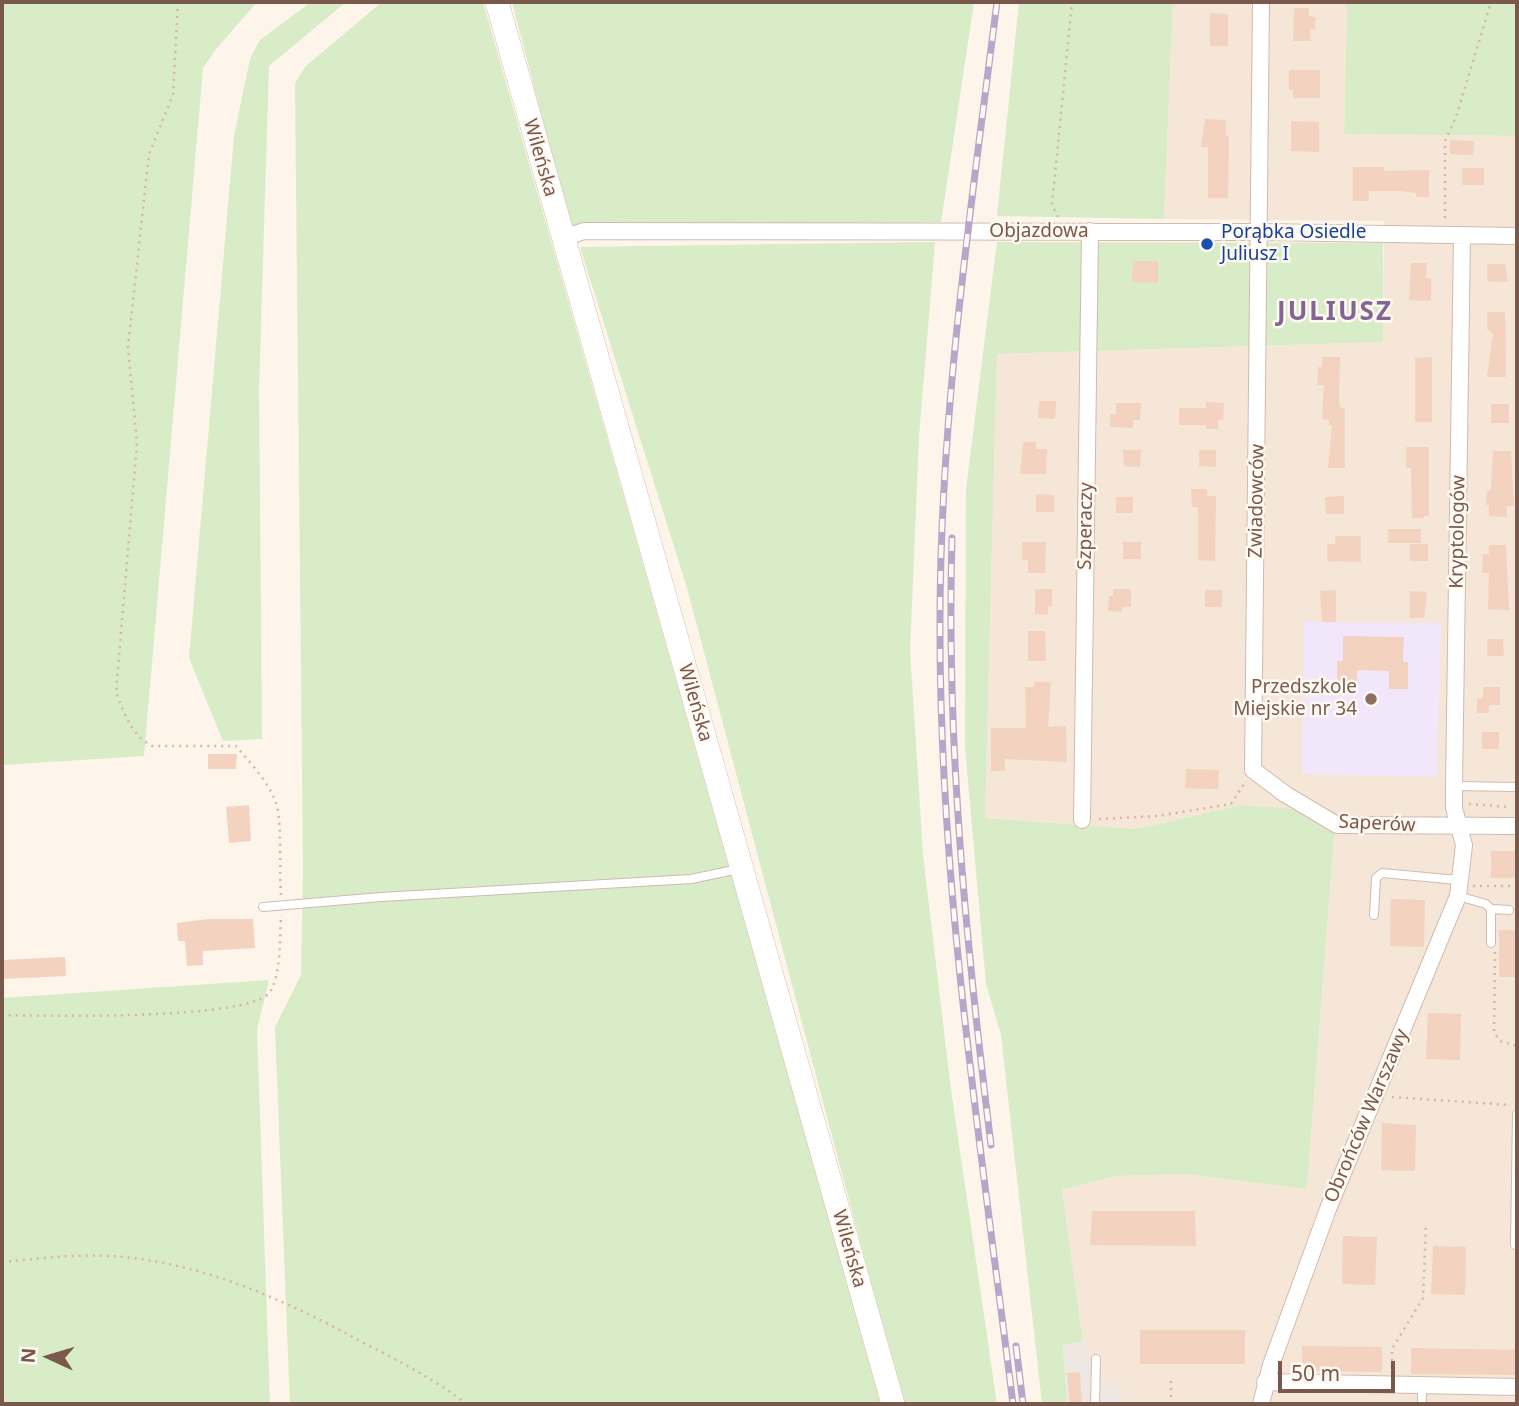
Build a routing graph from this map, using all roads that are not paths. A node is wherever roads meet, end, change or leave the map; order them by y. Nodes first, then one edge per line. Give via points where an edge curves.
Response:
1 (496, 2) edge
2 (1261, 2) edge
3 (1090, 232) junction
4 (1261, 232) junction
5 (1455, 236) junction
6 (1517, 236) edge
7 (563, 238) junction
8 (1253, 770) joint
9 (1454, 786) junction
10 (1517, 787) edge
11 (1082, 820) road end
12 (1461, 826) junction
13 (1517, 826) edge
14 (741, 868) junction
15 (1461, 887) junction
16 (263, 907) dead end
17 (1491, 909) junction
18 (1509, 910) dead end
19 (1374, 915) dead end
20 (1491, 943) road end
21 (1517, 1114) edge
22 (1515, 1245) dead end
23 (1096, 1359) dead end
24 (1265, 1382) junction
25 (1422, 1386) junction
26 (1517, 1387) edge
27 (893, 1404) edge
28 (1095, 1404) edge
29 (1261, 1404) edge
30 (1422, 1404) edge

1 - 7 street, Wileńska
2 - 4 street, Zwiadowców
3 - 4 street, Objazdowa
3 - 7 street, Objazdowa via 584,231
3 - 11 street, Szperaczy
4 - 5 street, Objazdowa
4 - 8 street, Zwiadowców
5 - 6 street, Objazdowa
5 - 9 street, Kryptologów
7 - 14 street, Wileńska
8 - 12 street, Saperów via 1337,825
9 - 10 lane
9 - 12 street, Kryptologów via 1454,808
12 - 13 street, Saperów
12 - 15 street, Obrońców Warszawy via 1465,845
14 - 16 lane via 691,879
14 - 27 street, Wileńska
15 - 17 lane
15 - 19 lane via 1382,873 1376,878
15 - 24 street, Obrońców Warszawy via 1328,1209
17 - 18 lane
17 - 20 lane
21 - 22 lane
23 - 28 lane
24 - 25 street
24 - 29 street, Obrońców Warszawy
25 - 26 street
25 - 30 lane

